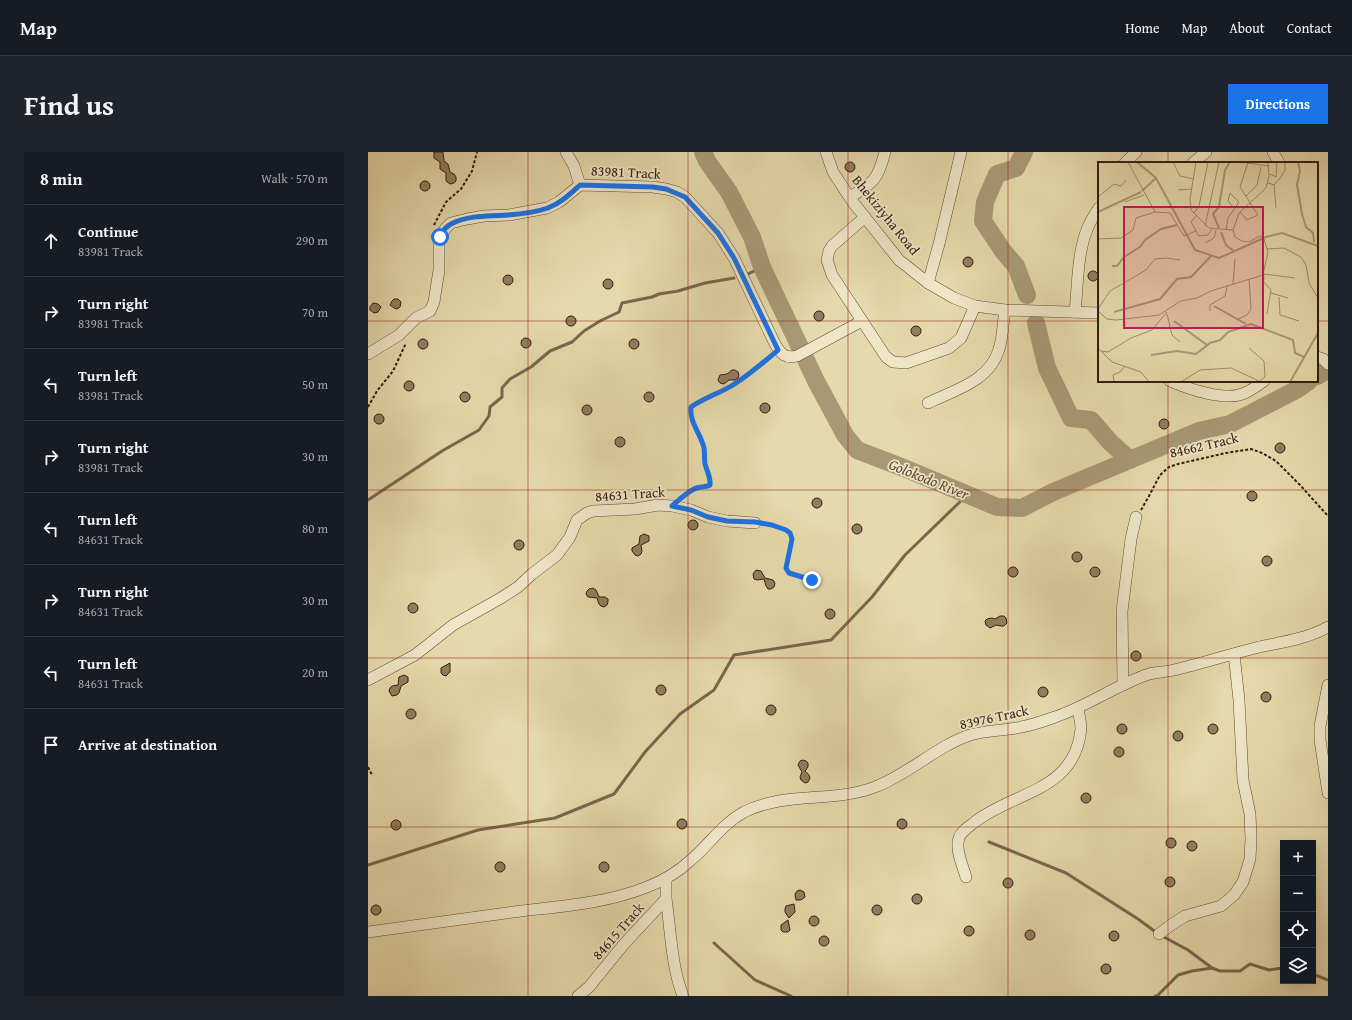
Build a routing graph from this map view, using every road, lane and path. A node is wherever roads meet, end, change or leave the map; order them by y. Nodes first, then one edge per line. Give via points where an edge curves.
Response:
1 (477, 152) edge
2 (566, 152) edge
3 (826, 152) edge
4 (885, 152) edge
5 (961, 152) edge
6 (1119, 152) edge
7 (1136, 152) edge
8 (1206, 152) edge
9 (1273, 152) edge
10 (1126, 162) edge
11 (1194, 162) edge
12 (1279, 162) edge
13 (580, 185) junction
14 (850, 196) junction
15 (1098, 210) edge
16 (865, 217) junction
17 (433, 228) dead end
18 (928, 283) junction
19 (975, 306) junction
20 (1005, 310) junction
21 (1075, 312) junction
22 (1098, 313) edge
23 (862, 321) junction
24 (408, 338) dead end
25 (778, 350) junction
26 (368, 354) edge
27 (1318, 357) edge
28 (1328, 364) edge
29 (1172, 382) edge
30 (1262, 382) edge
31 (928, 403) dead end
32 (368, 408) edge
33 (672, 506) junction
34 (1328, 516) edge
35 (1136, 517) joint
36 (755, 522) joint
37 (812, 580) dead end
38 (1328, 627) edge
39 (1234, 654) junction
40 (368, 680) edge
41 (1123, 685) junction
42 (1328, 685) edge
43 (1078, 708) junction
44 (368, 767) edge
45 (372, 776) dead end
46 (1328, 793) edge
47 (966, 877) dead end
48 (666, 879) junction
49 (666, 899) junction
50 (368, 932) edge
51 (1159, 934) dead end
52 (578, 996) edge
53 (683, 996) edge

1 - 17 path via 472,171 462,189 446,202
2 - 13 street
3 - 14 street, Bhekiziyha Road via 833,172
4 - 14 street via 878,176 868,186
5 - 18 street
6 - 10 street
7 - 10 street
8 - 11 street
9 - 12 street
13 - 25 street, 83981 Track via 653,187 685,197 718,233 734,258
13 - 26 street, 83981 Track via 547,208 451,223 440,237 439,270 430,311 416,318 399,335
14 - 16 street, Bhekiziyha Road
15 - 21 street via 1088,226 1080,257
16 - 18 street, Bhekiziyha Road via 899,260
16 - 23 street via 832,246 828,251 827,260 832,276
18 - 19 street, Bhekiziyha Road via 954,298
19 - 20 street, Bhekiziyha Road
19 - 23 street via 966,329 956,344 906,363 893,362 886,357
20 - 21 street, Bhekiziyha Road
20 - 31 street via 999,349 992,366 978,379
21 - 22 street, Bhekiziyha Road
23 - 25 street via 797,356 784,356
24 - 32 path via 393,371 377,390
25 - 33 path via 734,384 691,407 690,411 704,448 705,464 711,480 710,485 694,488
27 - 28 street
29 - 30 street via 1223,397 1244,394
33 - 36 street, 84631 Track via 727,521
33 - 40 street, 84631 Track via 658,505 587,513 577,520 558,555 518,587 453,625 415,654
34 - 35 path, 84662 Track via 1276,461 1262,452 1251,450 1169,467 1160,475
35 - 41 street via 1122,611
36 - 37 path via 772,525 790,533 792,539 786,568 789,573
38 - 39 street, 83976 Track via 1299,639
39 - 41 street, 83976 Track via 1151,674
39 - 51 street via 1243,780 1250,814 1250,858 1243,882 1234,896 1221,906 1185,916
41 - 43 street, 83976 Track
42 - 46 street via 1320,726
43 - 47 street via 1081,728 1078,741 1073,756 1063,772 1040,788 984,816 961,834 958,840 959,852
43 - 48 street, 83976 Track via 1022,727 968,736 949,744 903,774 875,787 845,794 794,798 764,804 742,813 715,834 692,860
44 - 45 path
48 - 49 street
48 - 50 street, 83976 Track via 607,900
49 - 52 street, 84615 Track via 624,944 590,987
49 - 53 street via 674,962

